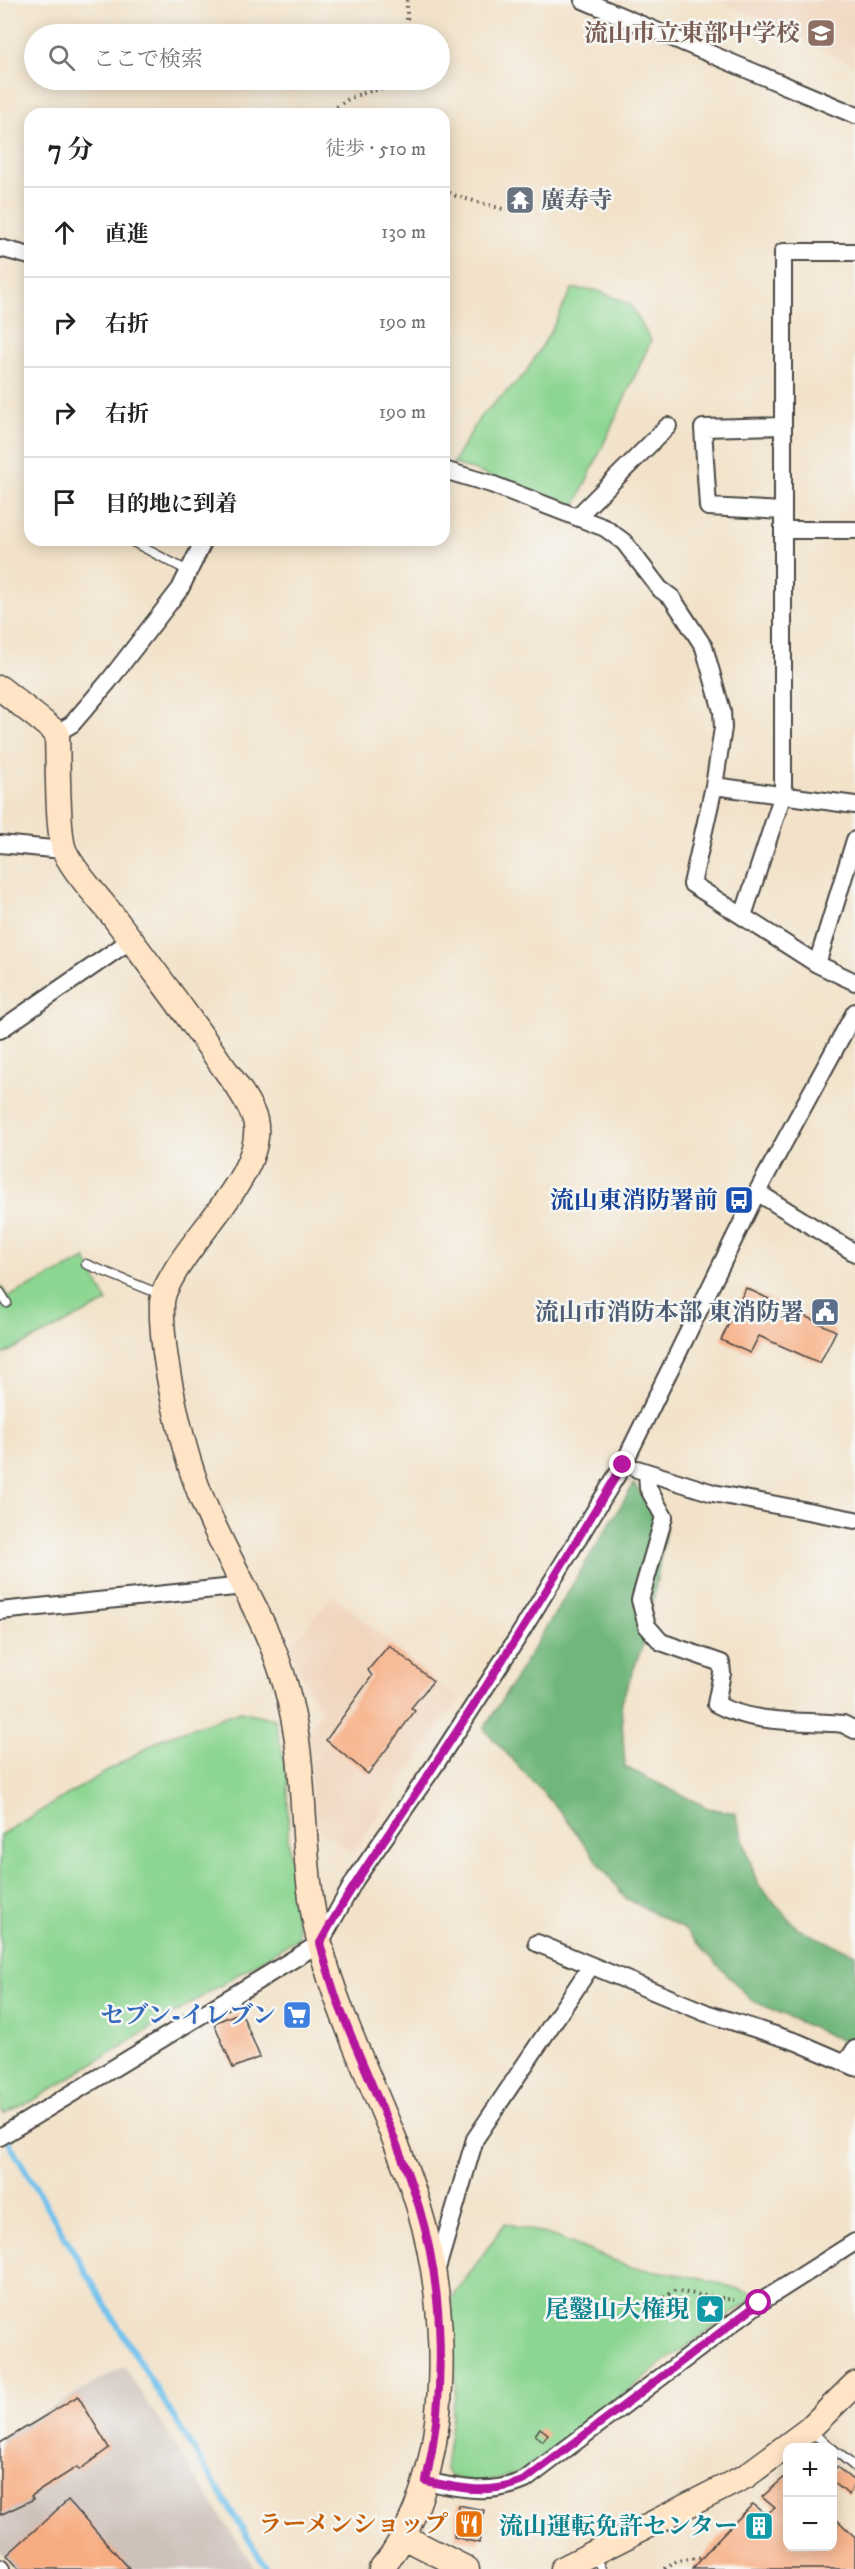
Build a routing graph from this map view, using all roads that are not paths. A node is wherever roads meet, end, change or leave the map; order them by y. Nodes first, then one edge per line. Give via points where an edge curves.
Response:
1 (583, 0) edge
2 (855, 115) edge
3 (0, 248) edge
4 (855, 252) edge
5 (24, 254) edge
6 (668, 426) dead end
7 (783, 426) junction
8 (450, 472) edge
9 (783, 511) junction
10 (578, 516) junction
11 (783, 530) junction
12 (855, 530) edge
13 (140, 546) edge
14 (201, 546) edge
15 (190, 572) junction
16 (0, 688) edge
17 (57, 734) junction
18 (714, 786) junction
19 (783, 794) junction
20 (855, 805) edge
21 (855, 840) edge
22 (0, 844) edge
23 (63, 850) junction
24 (743, 916) junction
25 (131, 940) junction
26 (817, 964) junction
27 (855, 982) edge
28 (855, 1012) edge
29 (0, 1030) edge
30 (757, 1192) junction
31 (855, 1254) edge
32 (86, 1264) dead end
33 (0, 1292) edge
34 (162, 1295) junction
35 (7, 1303) dead end
36 (623, 1465) junction
37 (647, 1472) junction
38 (855, 1520) edge
39 (244, 1586) junction
40 (0, 1611) edge
41 (855, 1730) edge
42 (320, 1943) junction
43 (537, 1943) dead end
44 (591, 1966) junction
45 (852, 2060) edge
46 (0, 2137) edge
47 (855, 2242) edge
48 (434, 2278) junction
49 (855, 2384) edge
50 (808, 2430) junction
51 (825, 2443) edge
52 (837, 2452) edge
53 (855, 2467) edge
54 (426, 2481) junction
55 (404, 2537) junction
56 (598, 2562) edge
57 (381, 2569) edge
58 (467, 2569) edge
59 (562, 2569) edge

1 - 2 street
3 - 5 street
4 - 7 street via 783,252
6 - 10 street
7 - 9 street
7 - 9 street via 703,428 708,507
8 - 10 street
9 - 11 street
10 - 18 street via 624,542 660,589 672,598 704,647 722,711
11 - 12 street
11 - 19 street
13 - 15 lane
14 - 15 street
15 - 17 street via 108,682 72,724
16 - 17 street
17 - 23 street
18 - 19 street
18 - 24 street via 692,884
19 - 20 street
19 - 24 street
21 - 26 street
22 - 23 street
23 - 25 street
24 - 26 street
25 - 29 street
25 - 34 street via 232,1080 255,1121 254,1153 237,1185 182,1257
26 - 27 street
28 - 30 street
30 - 31 street
30 - 36 street
32 - 34 lane
33 - 35 lane
34 - 39 street via 163,1333 190,1467
36 - 37 street
36 - 42 street via 518,1637 355,1880
37 - 38 street via 713,1493
37 - 41 street via 648,1488 664,1517 640,1600 651,1632 661,1642 721,1662 716,1704 729,1712 764,1720 843,1724
39 - 40 street
39 - 42 street via 278,1658 288,1694 297,1738 308,1882
42 - 46 street
42 - 48 street via 339,2006 411,2182
43 - 44 street
44 - 45 street via 706,2013
44 - 48 street via 475,2139
47 - 54 street via 759,2303 525,2480 500,2490 477,2491
48 - 54 street via 440,2382
49 - 50 street
50 - 51 lane
50 - 56 street via 746,2476
52 - 53 lane
54 - 55 street
55 - 57 street
55 - 58 street
56 - 59 street

